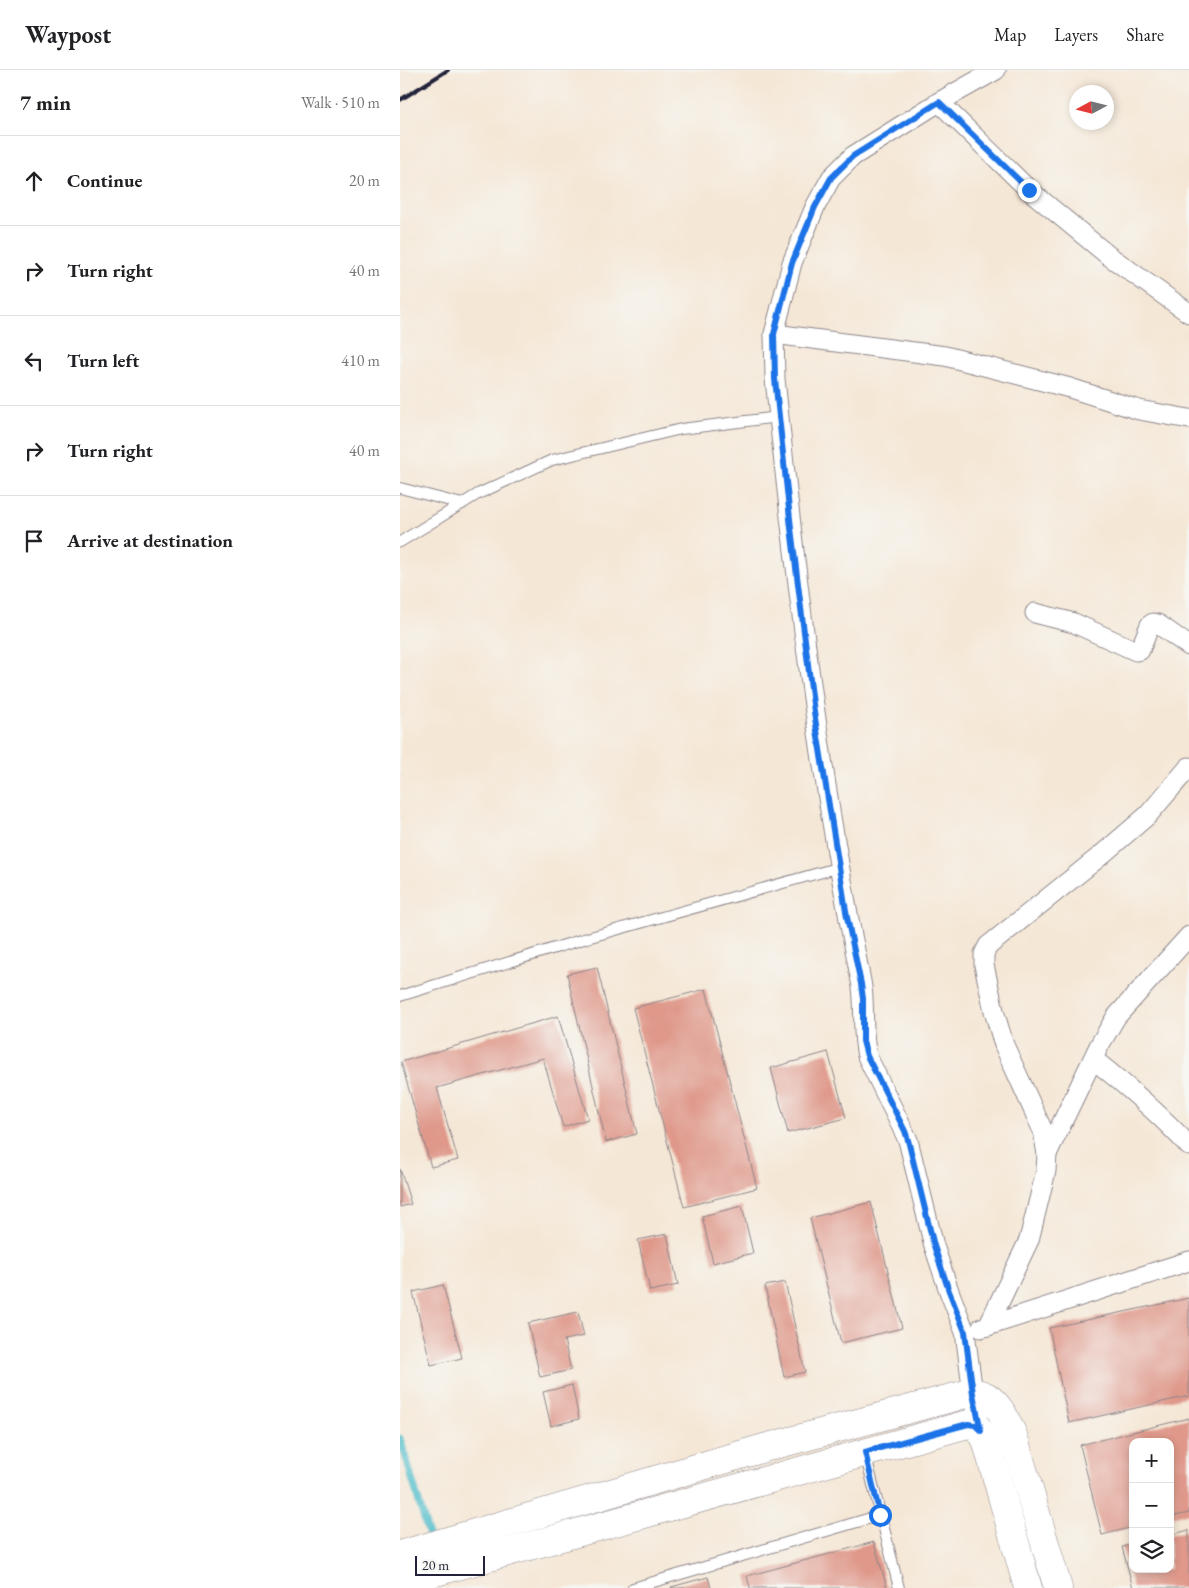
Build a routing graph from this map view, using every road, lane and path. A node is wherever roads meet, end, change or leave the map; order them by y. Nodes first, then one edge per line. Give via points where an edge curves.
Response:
1 (996, 70) edge
2 (939, 102) junction
3 (1189, 313) edge
4 (774, 334) junction
5 (779, 417) junction
6 (1189, 419) edge
7 (400, 488) edge
8 (462, 504) junction
9 (400, 542) edge
10 (1034, 613) dead end
11 (1189, 646) edge
12 (1189, 768) edge
13 (840, 867) junction
14 (1189, 936) edge
15 (400, 996) edge
16 (1093, 1059) junction
17 (1189, 1146) edge
18 (1047, 1154) junction
19 (1189, 1261) edge
20 (988, 1326) junction
21 (965, 1332) junction
22 (973, 1394) junction
23 (981, 1431) junction
24 (865, 1452) junction
25 (880, 1515) junction
26 (400, 1555) edge
27 (400, 1582) edge
28 (402, 1588) edge
29 (632, 1588) edge
30 (899, 1588) edge
31 (1028, 1588) edge
32 (1058, 1588) edge

1 - 2 street
2 - 3 street via 1029,190 1110,256
2 - 4 street via 853,156 831,178 792,263
4 - 5 street
4 - 6 street via 945,356 1070,388 1139,410
5 - 8 lane via 681,429 552,460
5 - 13 street via 814,712
7 - 8 lane
8 - 9 lane
10 - 11 street via 1074,623 1136,651 1140,650 1150,625 1154,623
12 - 18 street via 1148,814 988,946 984,954 1004,1045 1043,1131
13 - 15 lane via 587,938
13 - 21 street via 861,984 863,1041 867,1056 905,1131 934,1246
14 - 16 street via 1116,1017
16 - 17 street via 1141,1097
16 - 18 street
18 - 20 street via 1046,1171 1029,1240
19 - 20 street
20 - 21 street
21 - 22 street
22 - 23 street
22 - 26 street via 764,1448
22 - 32 street via 982,1394 993,1402 1013,1435
23 - 24 street via 968,1424
23 - 31 street
24 - 25 lane
24 - 27 street
25 - 29 lane
25 - 30 lane
27 - 28 street

